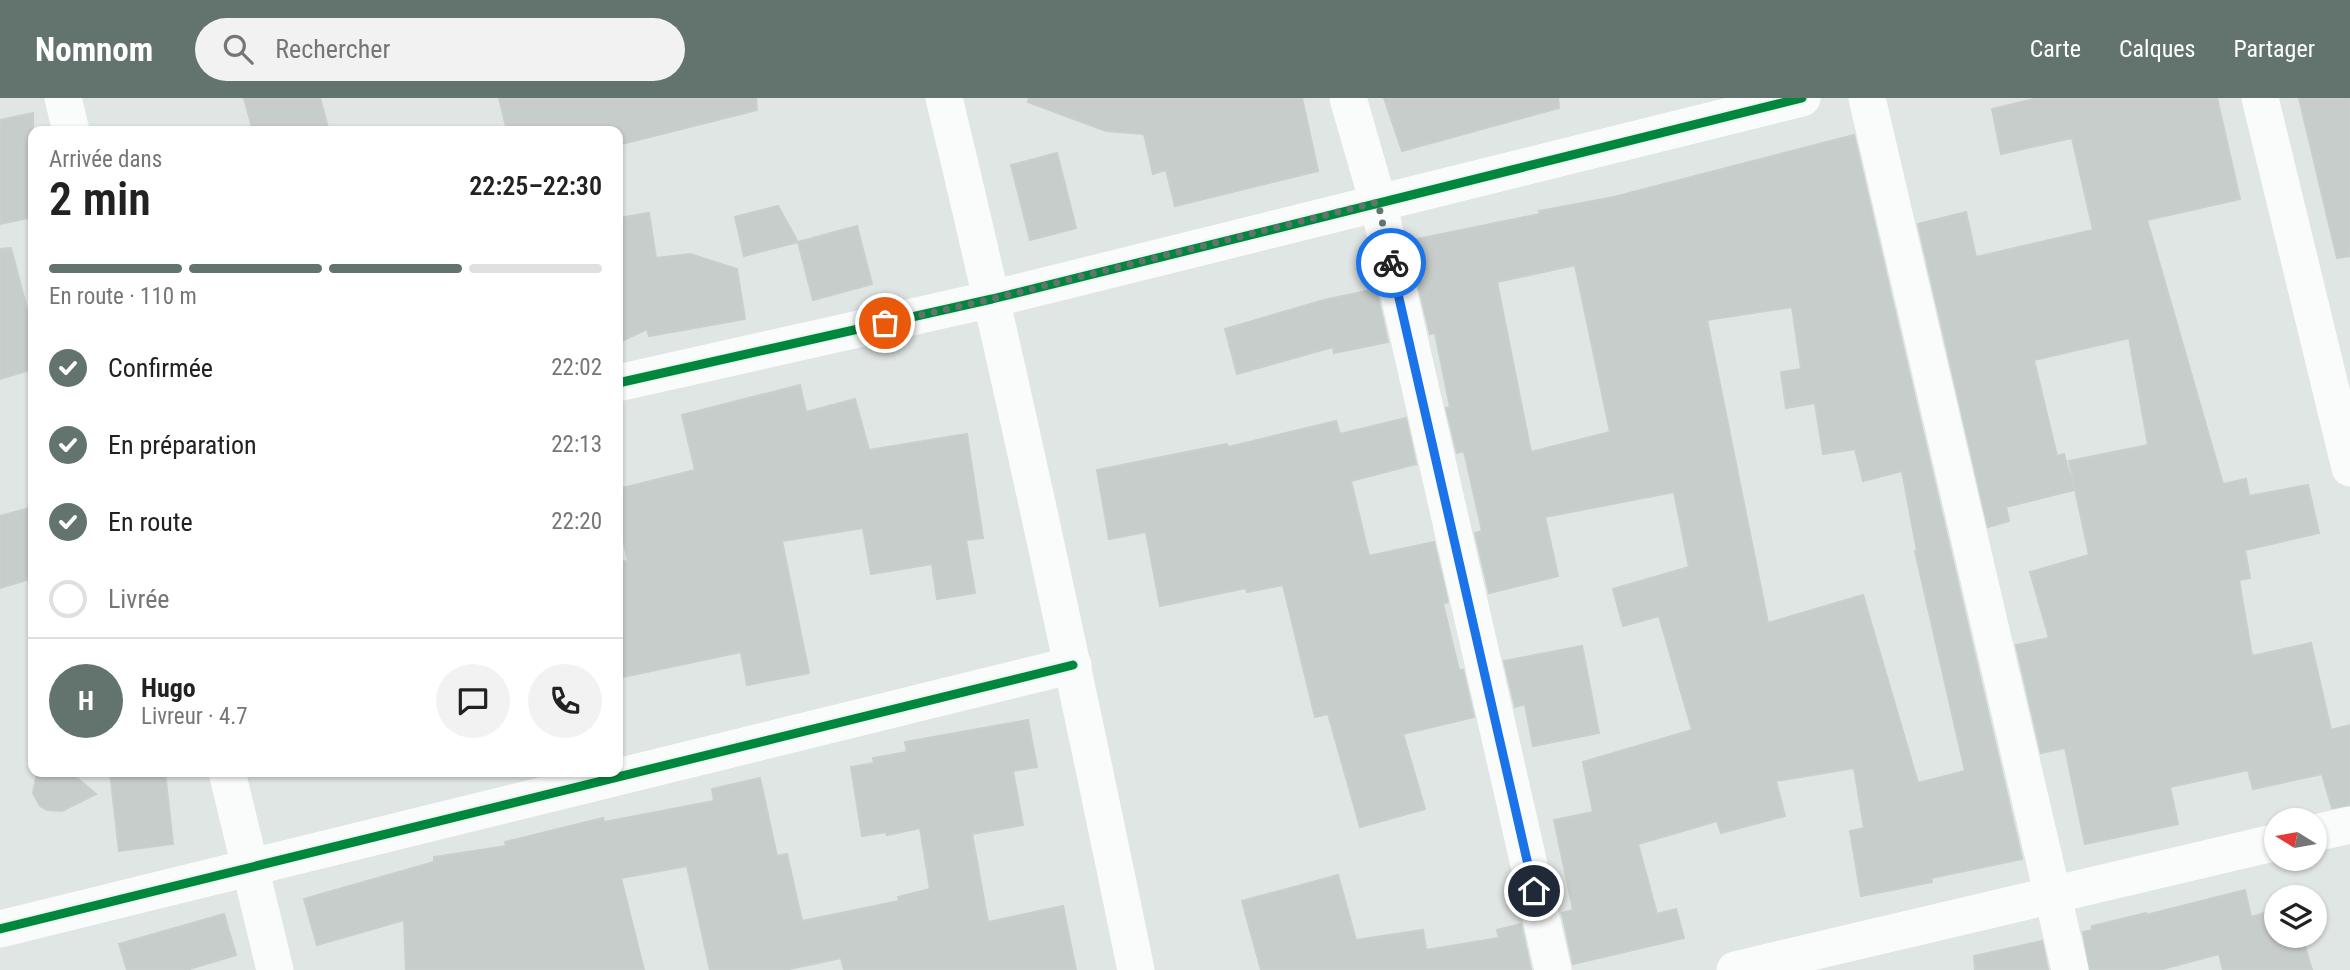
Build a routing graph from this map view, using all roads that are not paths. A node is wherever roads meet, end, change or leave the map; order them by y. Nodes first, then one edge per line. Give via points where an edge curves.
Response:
1 (63, 98) edge
2 (944, 98) edge
3 (1348, 98) edge
4 (1802, 98) edge
5 (1867, 98) edge
6 (2260, 98) edge
7 (70, 126) edge
8 (1378, 202) junction
9 (992, 299) junction
10 (623, 382) edge
11 (2350, 468) edge
12 (1073, 665) junction
13 (623, 775) edge
14 (228, 777) edge
15 (617, 777) edge
16 (2350, 825) edge
17 (2328, 831) edge
18 (2264, 845) edge
19 (250, 867) junction
20 (2054, 894) junction
21 (0, 929) edge
22 (275, 970) edge
23 (1136, 970) edge
24 (1553, 970) edge
25 (1735, 970) edge
26 (2070, 970) edge

1 - 7 street
2 - 9 street
3 - 8 street
4 - 8 street
5 - 20 street
6 - 11 street
8 - 9 street
8 - 24 street
9 - 10 street
9 - 12 street
12 - 13 street
12 - 23 street
14 - 19 street
15 - 19 street
16 - 17 street
18 - 20 street
19 - 21 street
19 - 22 street
20 - 25 street
20 - 26 street

